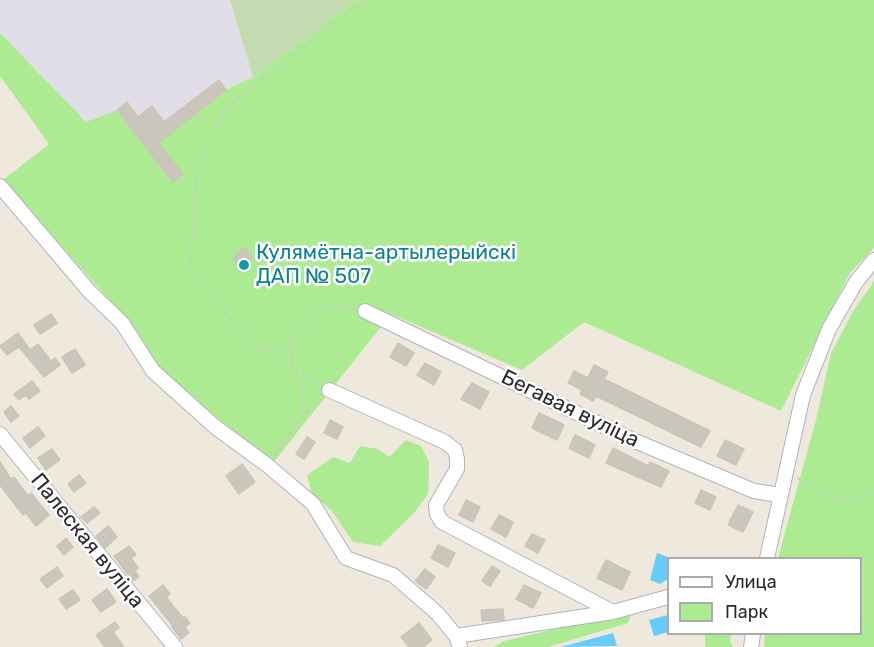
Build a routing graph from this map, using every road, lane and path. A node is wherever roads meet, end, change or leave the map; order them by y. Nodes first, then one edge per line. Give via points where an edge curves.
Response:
1 (364, 0) edge
2 (0, 186) edge
3 (874, 260) edge
4 (365, 311) joint
5 (291, 342) junction
6 (255, 345) junction
7 (293, 369) junction
8 (328, 390) junction
9 (301, 418) junction
10 (0, 434) edge
11 (267, 465) junction
12 (785, 473) junction
13 (874, 493) edge
14 (780, 495) junction
15 (767, 557) edge
16 (667, 598) edge
17 (612, 612) junction
18 (458, 641) edge
19 (175, 647) edge

1 - 6 path via 224,112 206,141 197,168 191,262 197,280
2 - 11 street via 89,291 122,323 153,371 214,426
3 - 12 street via 856,282 829,329 803,395
4 - 5 path via 340,306 324,309
4 - 14 street, Бегавая вуліца via 634,441 754,491
5 - 6 path via 276,349
5 - 7 path
6 - 7 path
7 - 8 path
7 - 9 path via 303,383
8 - 9 path via 317,396
8 - 17 street via 455,450 457,470 436,505 442,522
9 - 11 path
10 - 19 street, Палеская вуліца
11 - 18 street via 313,504 346,558 393,575 437,613
12 - 13 path via 841,500
12 - 14 street
14 - 15 street
16 - 17 street
17 - 18 street

